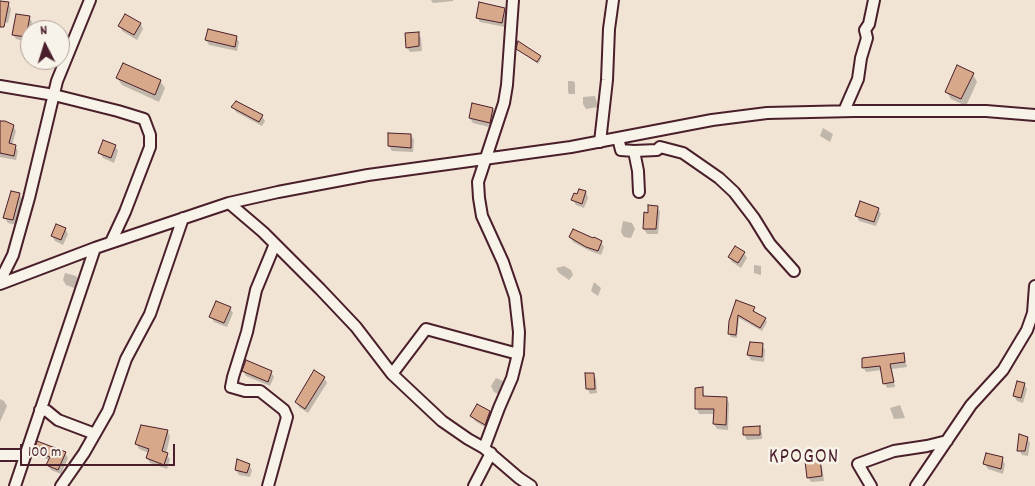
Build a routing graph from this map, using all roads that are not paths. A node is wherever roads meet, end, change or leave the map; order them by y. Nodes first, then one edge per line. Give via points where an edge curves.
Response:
1 (90, 0) edge
2 (513, 0) edge
3 (613, 0) edge
4 (874, 0) edge
5 (0, 86) edge
6 (54, 95) junction
7 (844, 111) junction
8 (1035, 114) edge
9 (618, 138) junction
10 (600, 142) junction
11 (634, 151) junction
12 (486, 159) junction
13 (639, 192) dead end
14 (229, 203) junction
15 (183, 218) junction
16 (111, 242) junction
17 (275, 244) junction
18 (95, 248) junction
19 (794, 271) dead end
20 (0, 282) edge
21 (1035, 286) edge
22 (518, 354) junction
23 (392, 374) junction
24 (40, 410) junction
25 (95, 434) junction
26 (947, 441) junction
27 (488, 450) junction
28 (0, 455) edge
29 (25, 455) junction
30 (15, 486) edge
31 (62, 486) edge
32 (268, 486) edge
33 (474, 486) edge
34 (531, 486) edge
35 (871, 486) edge
36 (916, 486) edge

1 - 6 street
2 - 12 street via 504,104
3 - 10 street
4 - 7 street via 858,79
5 - 6 street
6 - 16 street via 144,119 150,135 150,147
6 - 20 street via 29,198 12,255
7 - 8 street
7 - 9 street via 767,113
9 - 10 street
9 - 11 street via 621,150
10 - 12 street
11 - 13 street
11 - 19 street via 657,150 660,147 683,153 720,178
12 - 14 street via 368,175
12 - 22 street via 478,182 479,198 482,216 515,297
14 - 15 street
14 - 17 street
15 - 16 street
15 - 25 street via 150,314 126,360 108,411
16 - 18 street
17 - 23 street via 356,327
17 - 32 street via 256,290 231,387 245,391 260,390 284,410 287,417
18 - 20 street
18 - 24 street
21 - 26 street via 1033,313 1027,330 1003,370 971,405
22 - 23 street via 426,329
22 - 27 street
23 - 27 street via 442,421
24 - 25 street
24 - 29 street
25 - 31 street
26 - 35 street via 894,451 858,464
26 - 36 street
27 - 33 street
27 - 34 street
28 - 29 street
29 - 30 street

